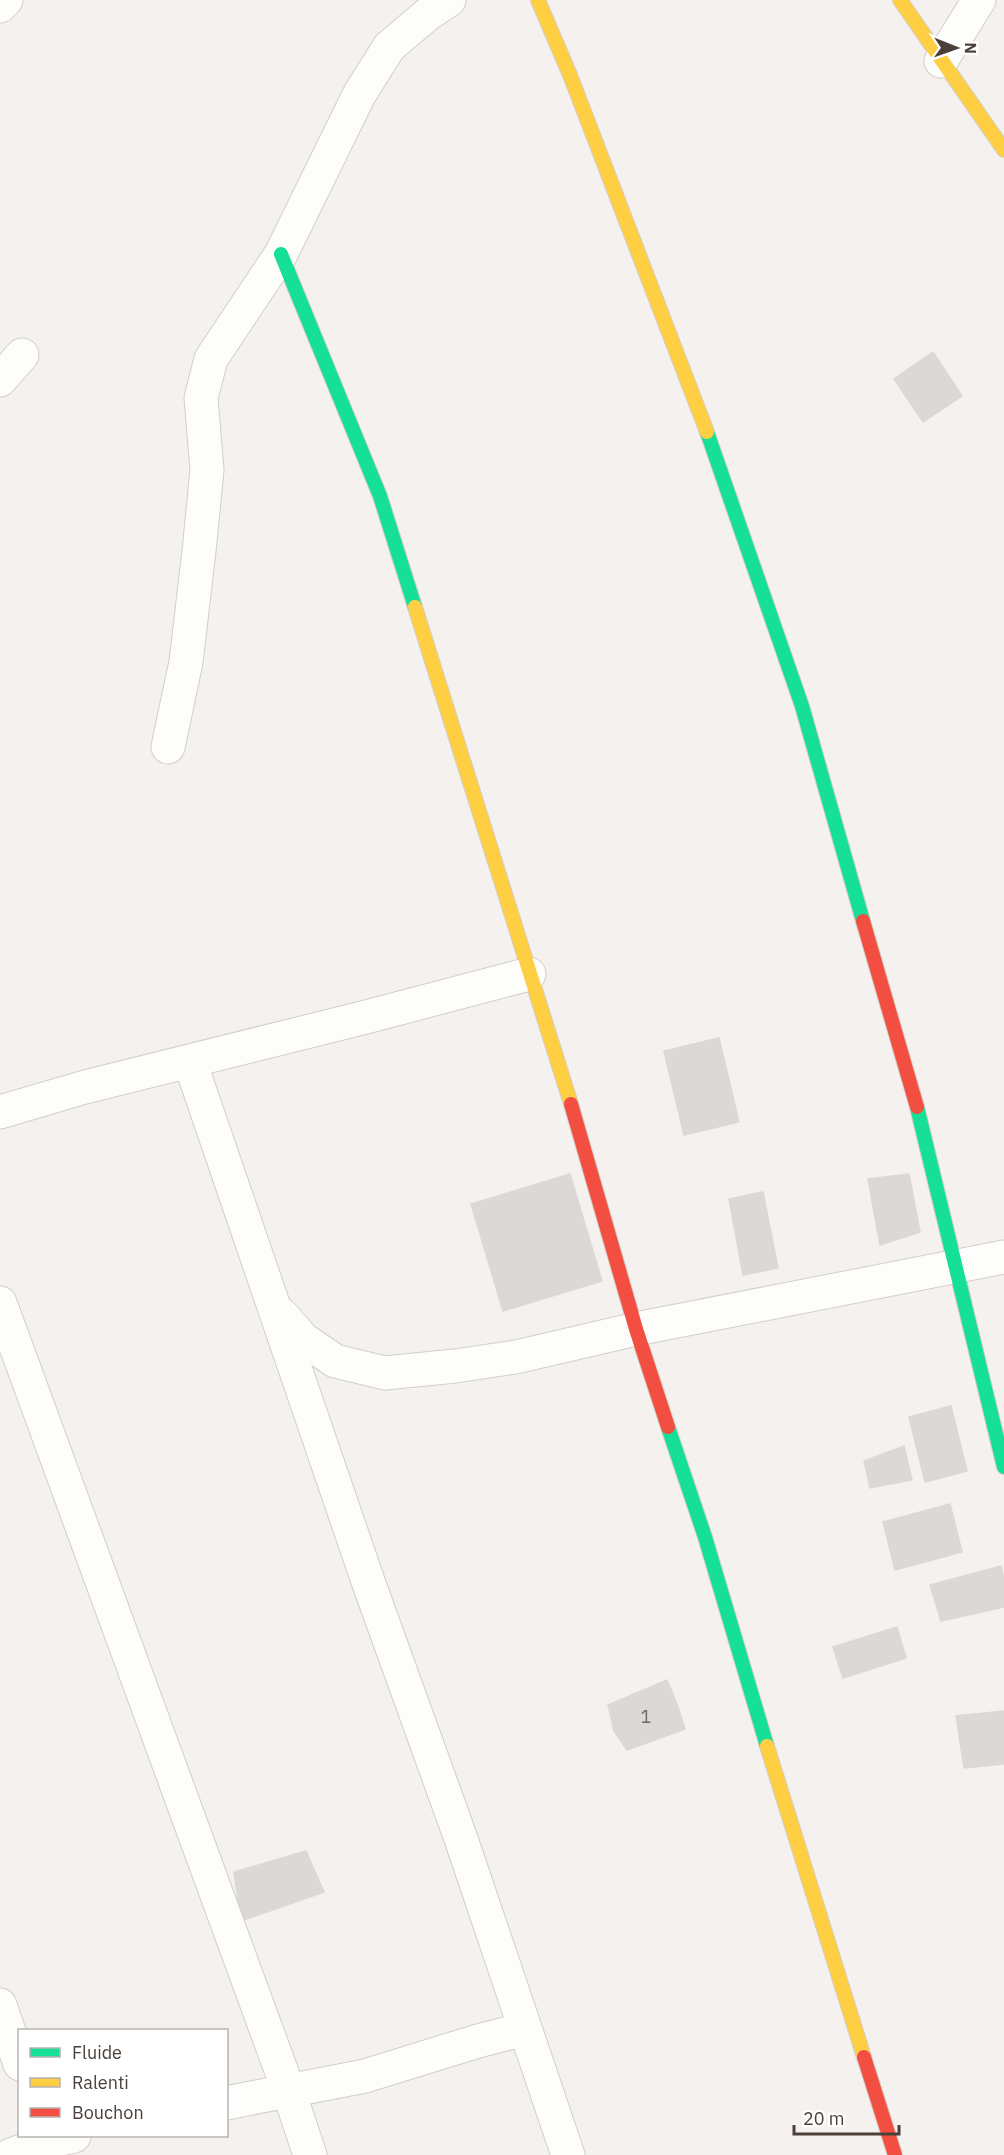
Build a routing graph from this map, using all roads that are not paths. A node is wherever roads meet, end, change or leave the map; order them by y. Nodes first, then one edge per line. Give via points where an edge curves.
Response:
1 (6, 0) edge
2 (449, 0) edge
3 (538, 0) edge
4 (900, 0) edge
5 (979, 0) edge
6 (0, 6) edge
7 (940, 61) junction
8 (1004, 150) edge
9 (280, 254) junction
10 (22, 355) dead end
11 (0, 380) edge
12 (168, 747) dead end
13 (529, 974) junction
14 (190, 1062) junction
15 (0, 1112) edge
16 (1004, 1257) edge
17 (956, 1265) junction
18 (0, 1303) edge
19 (276, 1308) junction
20 (636, 1329) junction
21 (1004, 1467) edge
22 (0, 2005) edge
23 (525, 2029) junction
24 (18, 2058) edge
25 (288, 2089) junction
26 (228, 2103) edge
27 (53, 2142) edge
28 (11, 2155) edge
29 (310, 2155) edge
30 (568, 2155) edge
31 (895, 2155) edge

1 - 6 street
2 - 9 street via 389,47 359,95
3 - 17 main road via 697,402 802,706 922,1126
4 - 7 main road
5 - 7 street
7 - 8 main road
9 - 12 street via 211,358 201,398 207,470 186,662
9 - 13 main road via 380,495
10 - 11 street
13 - 14 street
13 - 20 main road
14 - 15 street
14 - 19 street
16 - 17 street
17 - 20 street
17 - 21 main road
18 - 25 street
19 - 20 street via 303,1339 335,1361 385,1372 516,1357
19 - 23 street
20 - 31 main road via 705,1537
22 - 24 street
23 - 25 street via 365,2076
23 - 30 street
25 - 26 street
25 - 29 street
27 - 28 street

